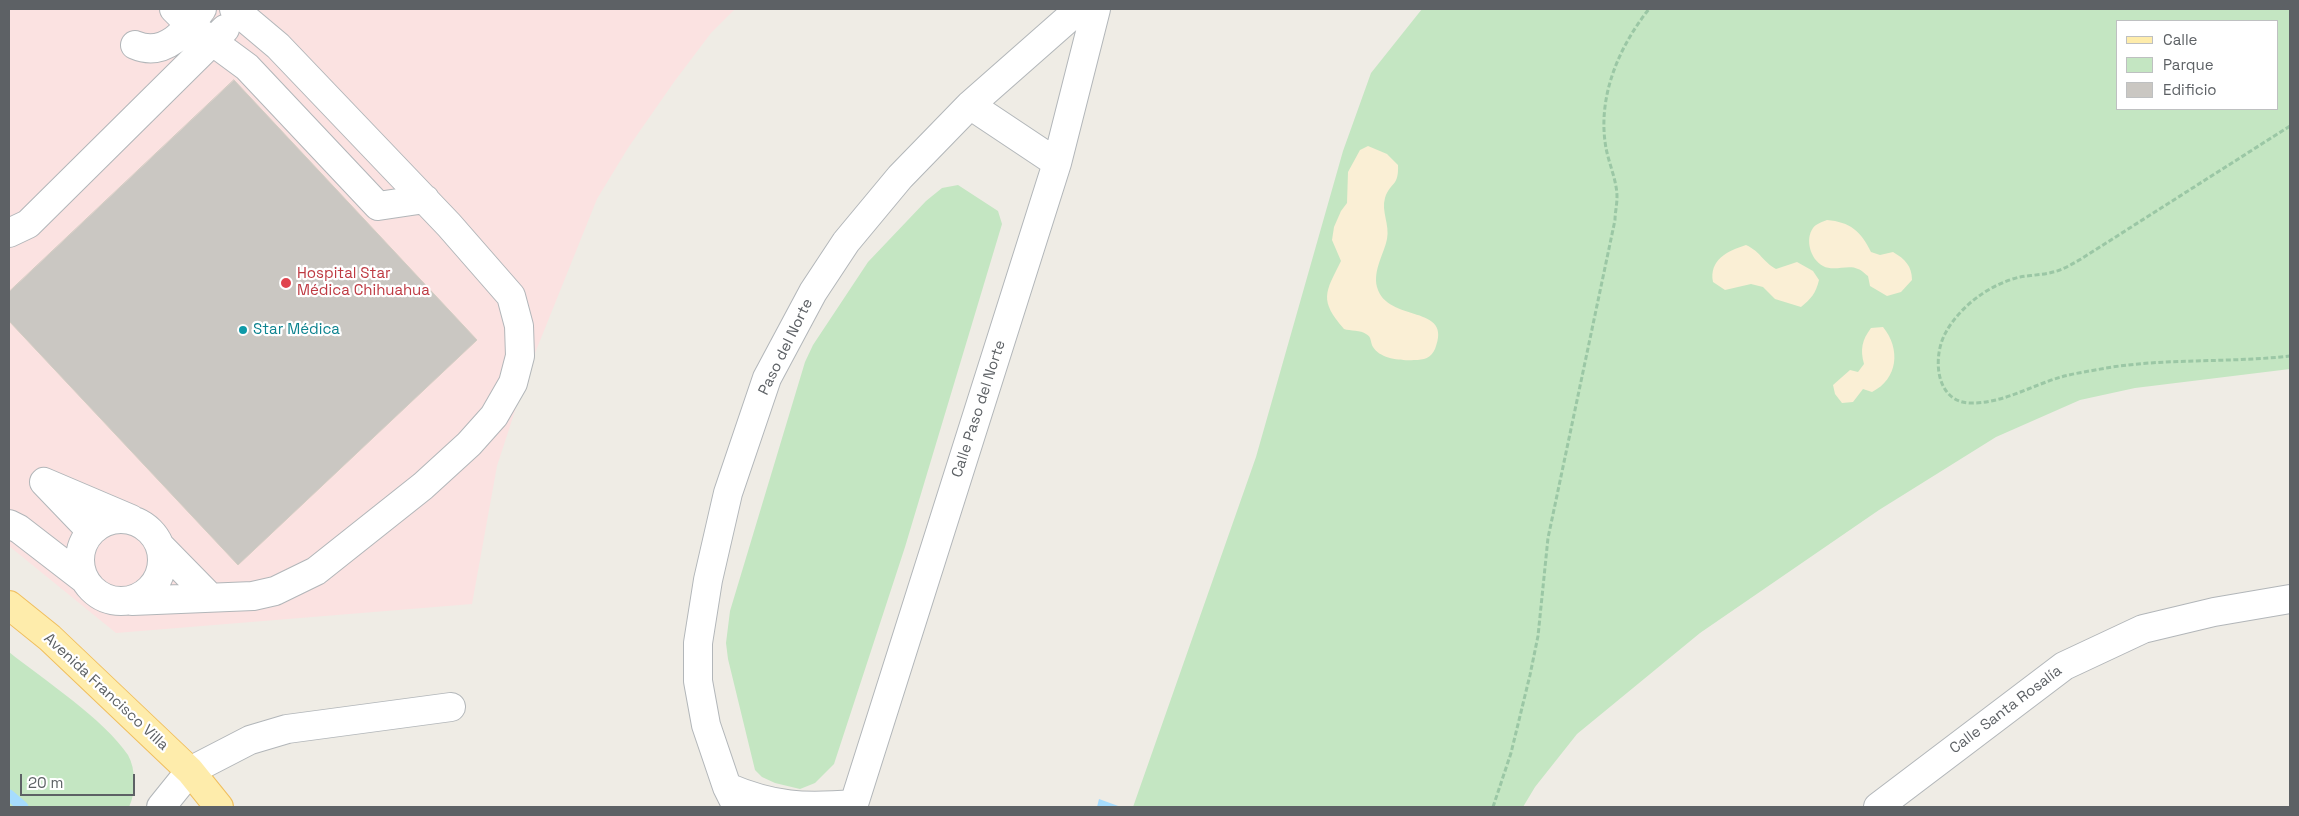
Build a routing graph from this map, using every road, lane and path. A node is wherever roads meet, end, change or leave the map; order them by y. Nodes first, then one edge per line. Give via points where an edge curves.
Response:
1 (1079, 9) edge
2 (1096, 9) edge
3 (1649, 9) edge
4 (237, 11) edge
5 (193, 13) edge
6 (213, 41) junction
7 (135, 45) dead end
8 (970, 106) junction
9 (2290, 126) edge
10 (1057, 163) junction
11 (425, 199) junction
12 (9, 233) edge
13 (2290, 356) edge
14 (131, 519) junction
15 (9, 524) edge
16 (91, 531) junction
17 (160, 546) junction
18 (85, 580) junction
19 (210, 597) junction
20 (2290, 598) edge
21 (132, 601) junction
22 (9, 605) edge
23 (451, 707) dead end
24 (190, 771) junction
25 (732, 797) edge
26 (853, 806) edge
27 (161, 807) edge
28 (219, 807) edge
29 (1493, 807) edge
30 (1878, 807) edge

1 - 8 street, Paso del Norte
2 - 10 street, Calle Paso del Norte
3 - 29 path via 1616,64 1604,110 1606,149 1617,196 1615,220 1548,538 1542,604 1530,675 1511,753
4 - 5 street
4 - 6 street
4 - 11 street via 278,46
5 - 6 street
5 - 7 street via 163,46 153,50
6 - 11 street via 247,67 378,206
6 - 12 street via 28,224
8 - 10 street
8 - 25 street, Paso del Norte via 900,177 846,242 813,292 767,378 728,493 708,580 698,643 698,681 706,725
9 - 13 path via 2081,259 2053,272 2018,278 1979,296 1945,332 1938,367 1947,393 1970,404 2006,396 2063,376 2108,368
10 - 26 street, Calle Paso del Norte
11 - 19 street via 512,296 519,326 520,356 512,383 494,416 469,444 423,486 316,571 275,592
14 - 16 street via 104,522
14 - 16 street via 44,482
14 - 17 street via 144,524
15 - 18 street
16 - 18 street via 80,553 80,567
17 - 19 street
17 - 21 street via 163,559 155,586
18 - 21 street via 105,598 118,602
19 - 21 street
20 - 30 street, Calle Santa Rosalía via 2144,629 2064,666
22 - 24 main road, Avenida Francisco Villa via 50,638
23 - 24 street via 288,729 250,740
24 - 27 street
24 - 28 main road, Avenida Francisco Villa
25 - 26 street via 749,796 794,806

